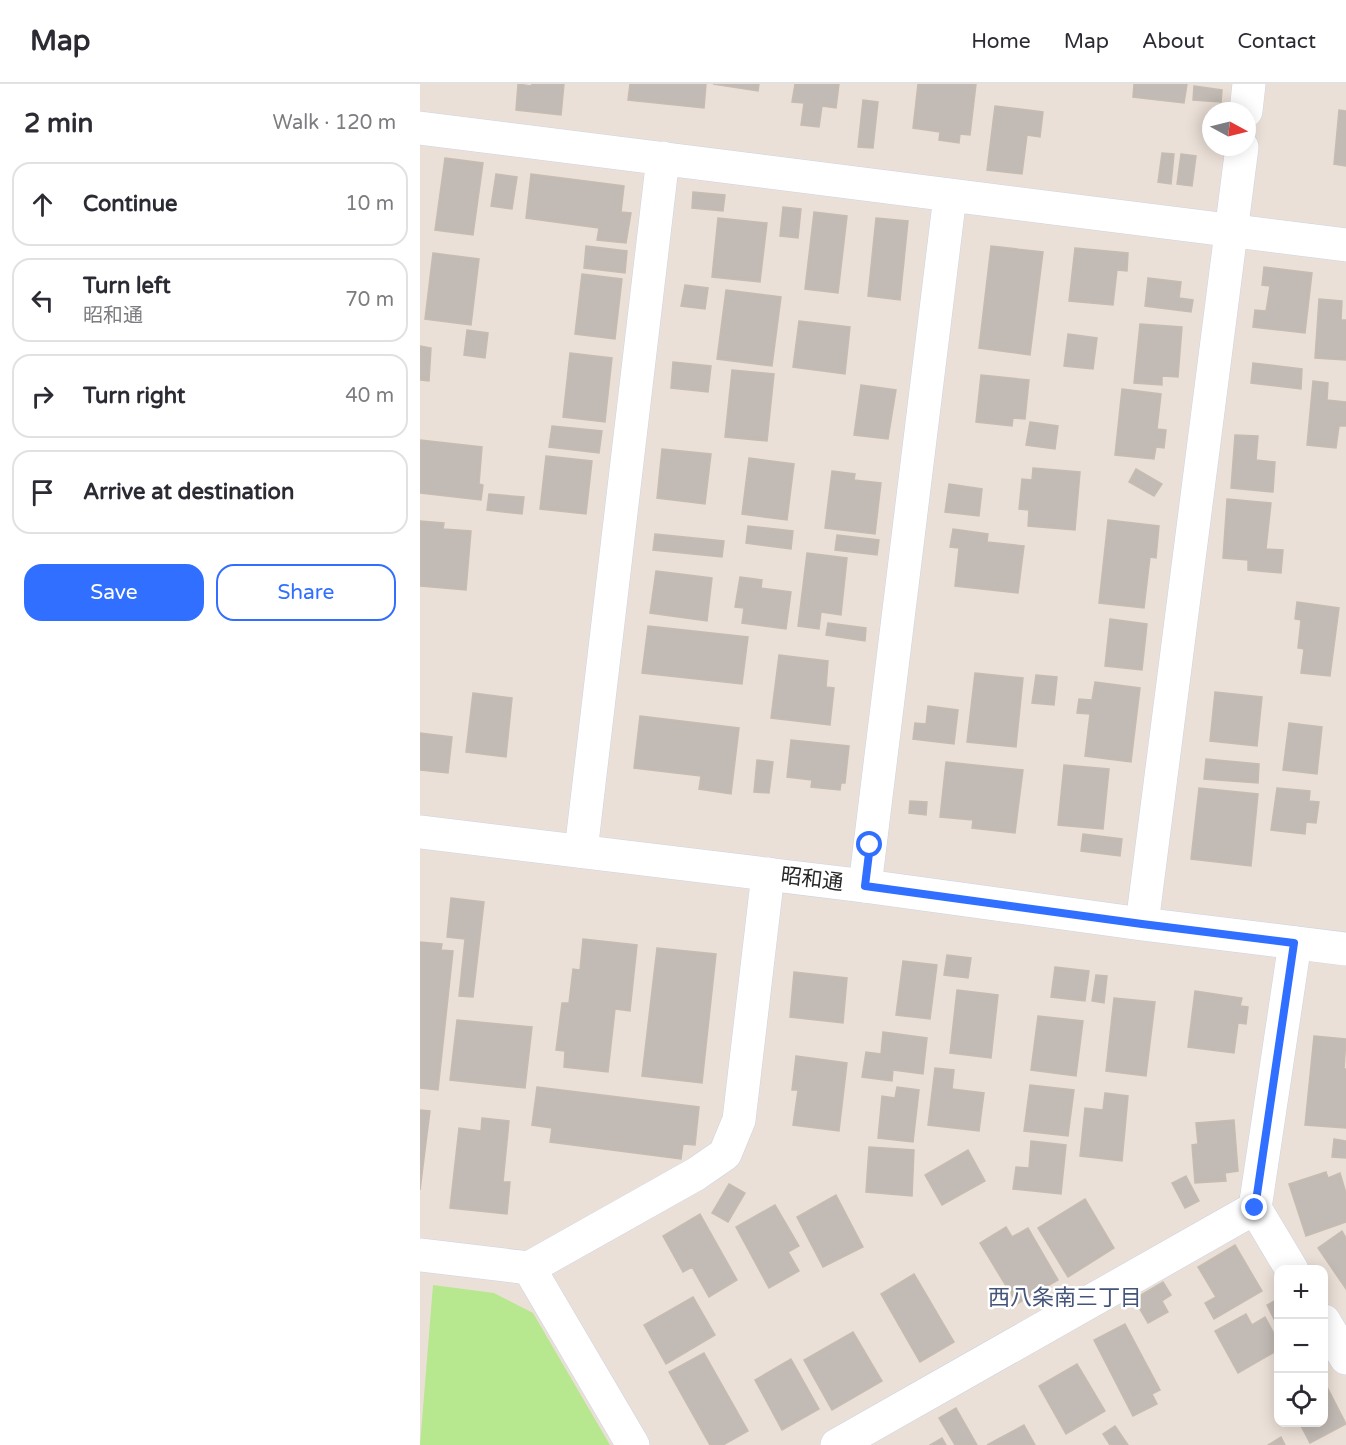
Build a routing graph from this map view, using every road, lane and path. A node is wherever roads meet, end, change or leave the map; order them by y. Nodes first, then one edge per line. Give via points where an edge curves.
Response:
1 (1249, 84) edge
2 (1247, 102) edge
3 (420, 128) edge
4 (1241, 156) edge
5 (663, 158) junction
6 (950, 195) junction
7 (1233, 232) junction
8 (1346, 245) edge
9 (420, 832) edge
10 (581, 851) junction
11 (768, 874) junction
12 (865, 886) junction
13 (1142, 924) junction
14 (1294, 943) junction
15 (1346, 949) edge
16 (1255, 1208) junction
17 (420, 1255) edge
18 (1290, 1265) edge
19 (529, 1268) junction
20 (1328, 1329) edge
21 (1346, 1358) edge
22 (633, 1445) edge
23 (837, 1445) edge

1 - 2 street
3 - 5 street
4 - 7 street
5 - 6 street
5 - 10 street
6 - 7 street
6 - 12 street
7 - 8 street
7 - 13 street
9 - 10 street, 昭和通
10 - 11 street, 昭和通
11 - 12 street, 昭和通
11 - 19 street via 739,1120 725,1154
12 - 13 street, 昭和通
13 - 14 street, 昭和通
14 - 15 street, 昭和通
14 - 16 street
16 - 18 street
16 - 23 street
17 - 19 street
19 - 22 street
20 - 21 street

